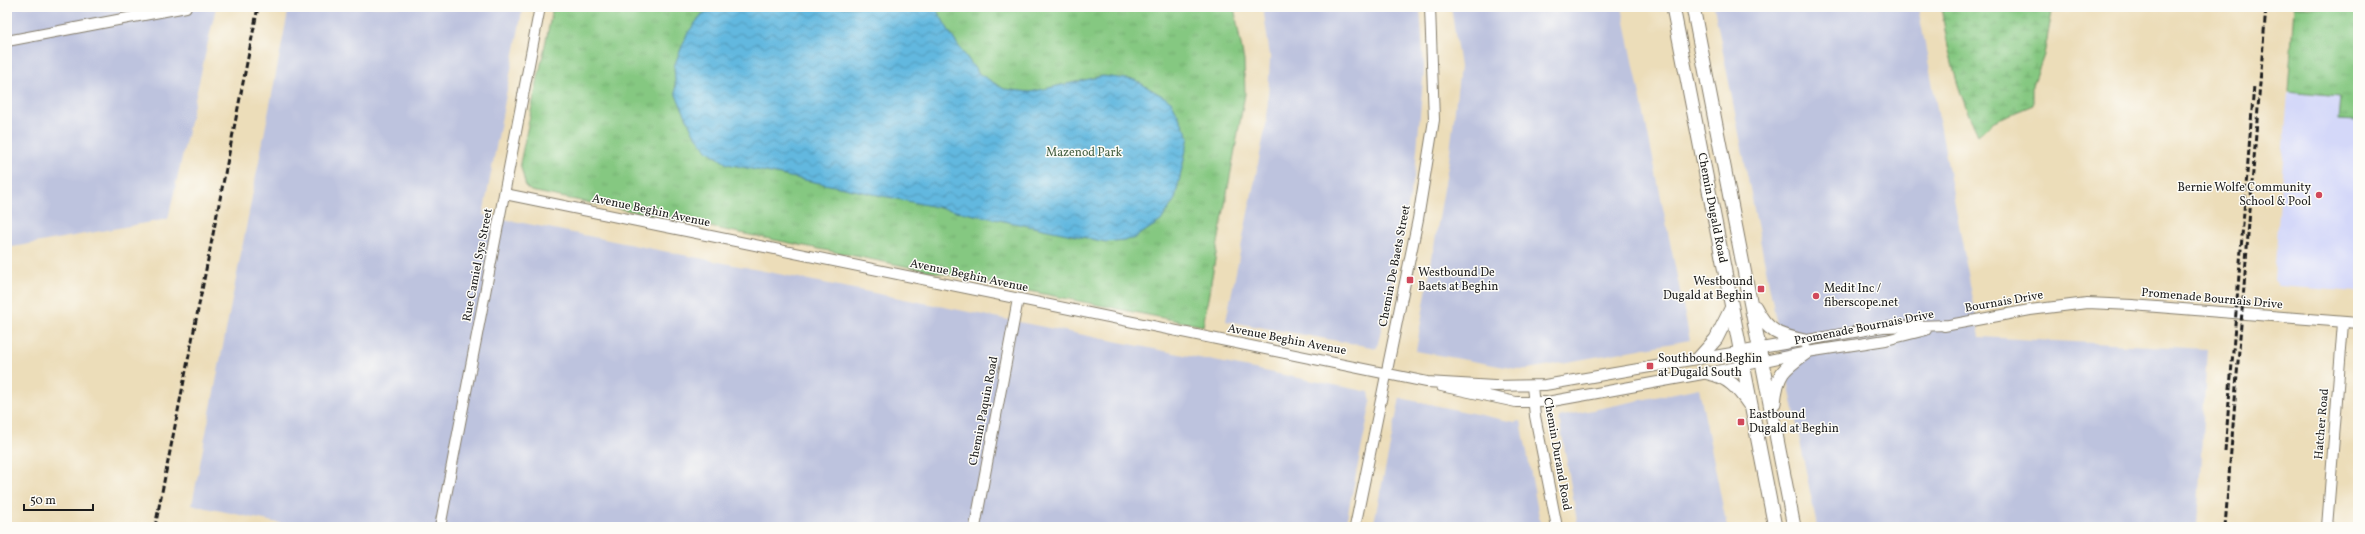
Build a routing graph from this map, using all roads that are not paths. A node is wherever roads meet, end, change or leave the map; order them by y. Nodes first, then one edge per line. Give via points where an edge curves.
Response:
1 (186, 7) edge
2 (540, 7) edge
3 (1430, 7) edge
4 (1673, 7) edge
5 (1693, 7) edge
6 (7, 41) edge
7 (505, 194) junction
8 (1018, 299) junction
9 (1751, 299) junction
10 (2063, 306) joint
11 (1732, 308) junction
12 (2343, 322) junction
13 (2358, 324) edge
14 (1949, 325) joint
15 (1806, 346) junction
16 (1759, 349) junction
17 (1741, 351) junction
18 (1699, 358) junction
19 (1762, 362) junction
20 (1744, 366) junction
21 (1386, 372) junction
22 (1708, 373) junction
23 (1427, 382) junction
24 (1532, 386) junction
25 (1534, 402) junction
26 (1752, 408) junction
27 (1772, 415) junction
28 (440, 527) edge
29 (975, 527) edge
30 (1355, 527) edge
31 (1557, 527) edge
32 (1775, 527) edge
33 (1794, 527) edge
34 (2327, 527) edge

1 - 6 street
2 - 7 street, Rue Camiel Sys Street
3 - 21 street, Chemin De Baets Street via 1434,120 1418,219
4 - 11 main road, Chemin Dugald Road
5 - 9 main road, Chemin Dugald Road
7 - 8 street, Avenue Beghin Avenue
7 - 28 street, Rue Camiel Sys Street
8 - 21 street, Avenue Beghin Avenue
8 - 29 street, Chemin Paquin Road
9 - 15 main road via 1761,319 1771,330
9 - 16 main road, Chemin Dugald Road
10 - 12 street, Promenade Bournais Drive via 2132,305
10 - 14 street, Bournais Drive
11 - 17 main road, Chemin Dugald Road
11 - 18 main road via 1716,339
12 - 13 street, Promenade Bournais Drive
12 - 34 street, Hatcher Road
14 - 15 street, Promenade Bournais Drive via 1886,340
15 - 16 street, Promenade Bournais Drive
15 - 19 street, Promenade Bournais Drive
15 - 27 main road via 1780,375 1775,386
16 - 17 street, Avenue Beghin Avenue
16 - 19 main road, Chemin Dugald Road
17 - 18 street, Avenue Beghin Avenue
17 - 20 main road, Chemin Dugald Road
18 - 24 street, Avenue Beghin Avenue
19 - 20 street, Avenue Beghin Avenue
19 - 27 main road, Chemin Dugald Road
20 - 22 street, Avenue Beghin Avenue
20 - 26 main road, Chemin Dugald Road
21 - 23 street, Avenue Beghin Avenue
21 - 30 street, Chemin De Baets Street
22 - 25 street, Avenue Beghin Avenue via 1562,400
22 - 26 main road via 1718,375 1735,385
23 - 24 street, Avenue Beghin Avenue
23 - 25 street, Avenue Beghin Avenue via 1516,402
24 - 25 street, Chemin Durand Road
25 - 31 street, Chemin Durand Road
26 - 32 main road, Chemin Dugald Road
27 - 33 main road, Chemin Dugald Road

